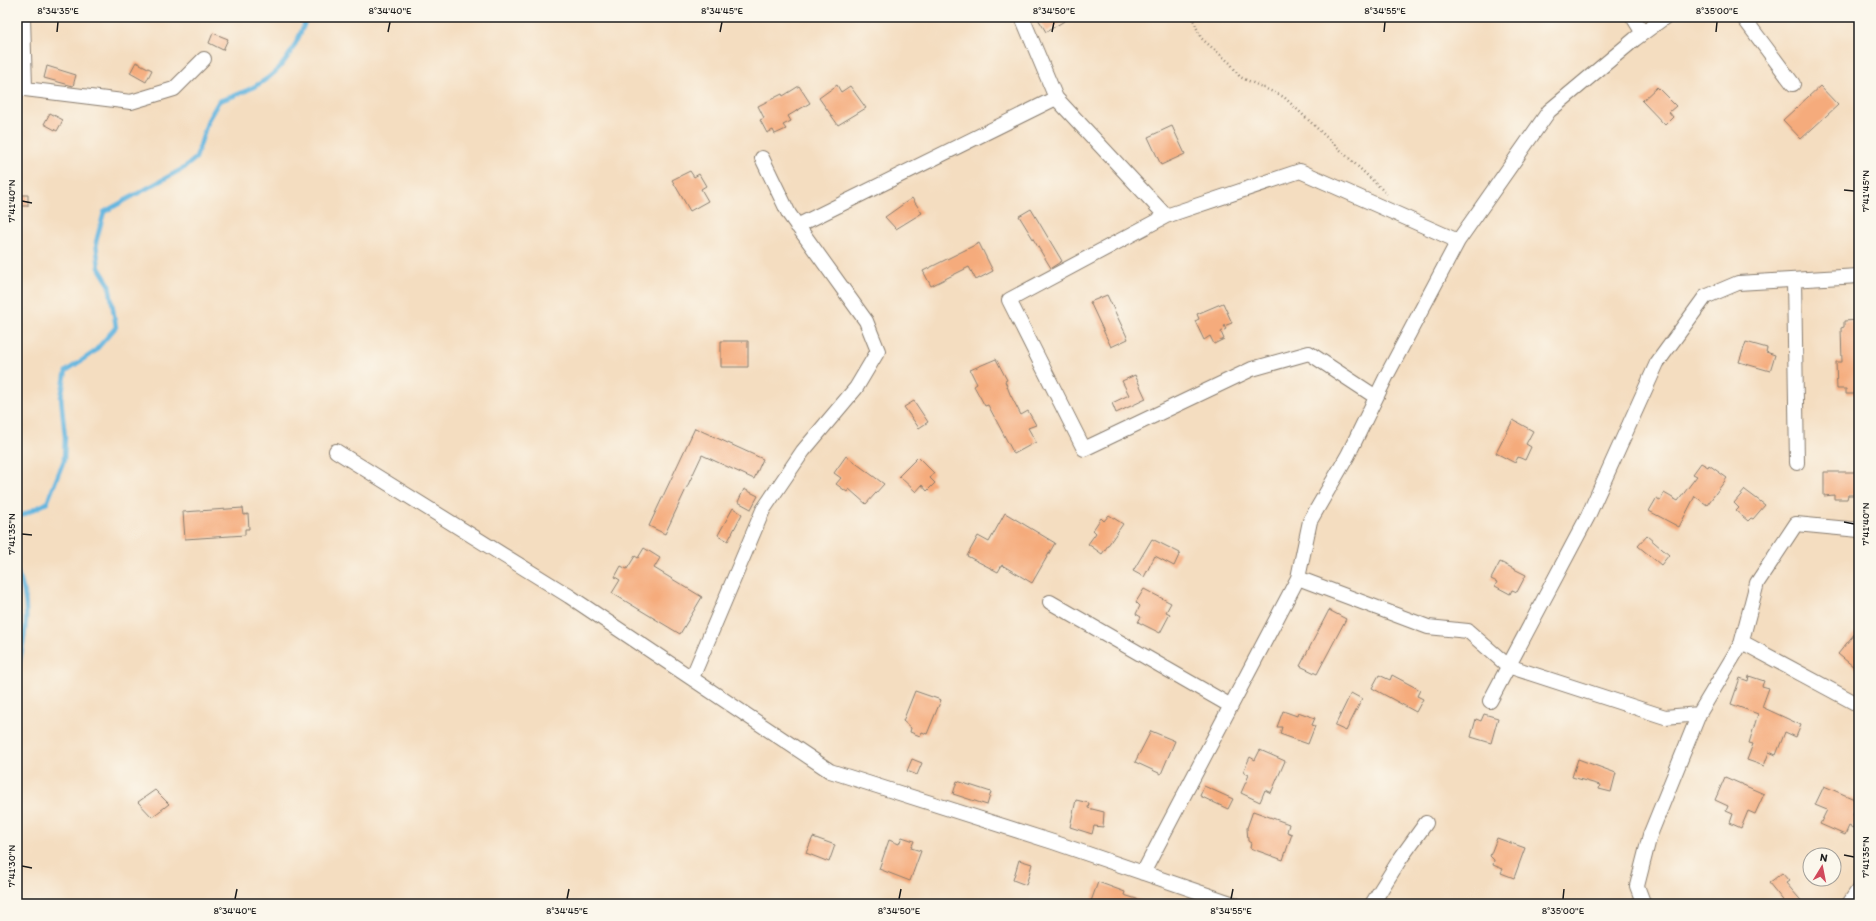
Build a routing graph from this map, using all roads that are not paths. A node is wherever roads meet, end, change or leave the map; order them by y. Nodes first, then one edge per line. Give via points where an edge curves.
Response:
1 (22, 17) edge
2 (1022, 17) edge
3 (1633, 17) edge
4 (1666, 17) edge
5 (1743, 17) edge
6 (1643, 33) junction
7 (204, 59) dead end
8 (1793, 84) dead end
9 (21, 90) edge
10 (1056, 98) junction
11 (762, 158) dead end
12 (1166, 216) junction
13 (797, 226) junction
14 (1458, 241) junction
15 (1859, 276) edge
16 (1794, 280) junction
17 (1376, 397) junction
18 (336, 451) dead end
19 (1797, 463) dead end
20 (1859, 530) edge
21 (1298, 578) junction
22 (1050, 602) dead end
23 (1740, 644) junction
24 (1508, 666) junction
25 (692, 678) junction
26 (1490, 701) dead end
27 (1859, 705) edge
28 (1231, 706) junction
29 (1699, 714) junction
30 (1426, 823) dead end
31 (1143, 873) junction
32 (1859, 889) edge
33 (1645, 903) edge
34 (1234, 904) edge
35 (1372, 904) edge
36 (1850, 904) edge

1 - 9 street
2 - 10 street
3 - 6 street
4 - 6 street
5 - 8 street
6 - 14 street via 1549,111
7 - 9 street via 174,89 131,102
10 - 12 street
10 - 13 street
11 - 13 street
12 - 14 street via 1300,171
12 - 17 street via 1009,300 1084,450 1252,369 1309,353
13 - 25 street via 866,321 878,350 856,388 803,451 763,510
14 - 17 street
15 - 16 street
16 - 19 street
16 - 24 street via 1738,283 1705,297 1657,363 1588,516
17 - 21 street via 1348,455 1310,521
18 - 25 street via 569,596
20 - 23 street via 1796,524 1757,582
21 - 24 street via 1428,626 1468,631
21 - 28 street
22 - 28 street
23 - 27 street via 1742,642
23 - 29 street
24 - 26 street
24 - 29 street via 1665,717
25 - 31 street via 830,771
28 - 31 street
29 - 33 street via 1650,835 1637,886
30 - 35 street
31 - 34 street
32 - 36 street

